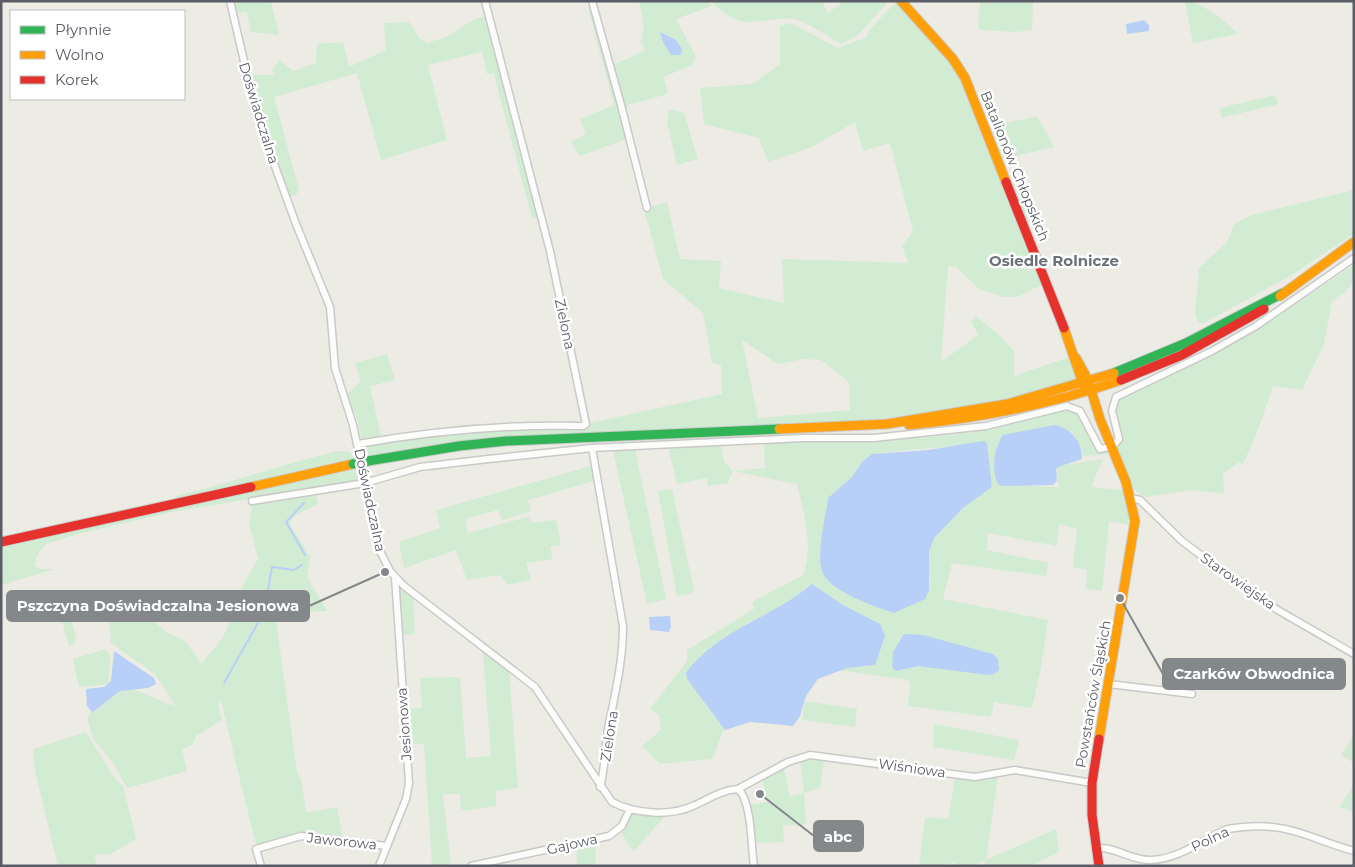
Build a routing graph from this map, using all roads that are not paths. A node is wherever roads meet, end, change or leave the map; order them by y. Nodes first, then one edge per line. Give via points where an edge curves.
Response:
1 (230, 1) edge
2 (485, 1) edge
3 (592, 1) edge
4 (901, 1) edge
5 (647, 208) dead end
6 (1354, 242) edge
7 (1354, 258) edge
8 (1087, 387) junction
9 (358, 444) junction
10 (1111, 446) junction
11 (592, 448) junction
12 (364, 484) junction
13 (1131, 498) junction
14 (252, 500) dead end
15 (1, 542) edge
16 (394, 578) junction
17 (1354, 654) edge
18 (1109, 684) junction
19 (1192, 694) dead end
20 (1092, 783) junction
21 (600, 787) junction
22 (738, 789) junction
23 (630, 809) junction
24 (387, 846) junction
25 (1096, 848) junction
26 (1354, 851) edge
27 (261, 866) edge
28 (379, 866) edge
29 (471, 866) edge
30 (754, 866) edge
31 (1099, 866) edge

1 - 9 street, Doświadczalna via 257,117 330,307 335,368
2 - 9 street, Zielona via 550,251 586,424 461,429
3 - 5 street
4 - 8 main road, Batalionów Chłopskich via 953,59 964,78
6 - 8 main road via 1260,312 1208,342 1150,368
7 - 10 street via 1256,326 1116,397 1112,411 1119,440
8 - 10 main road, Batalionów Chłopskich
8 - 15 main road, bridge via 886,424 506,441 449,447 353,464
9 - 12 street, Doświadczalna
10 - 11 street via 1097,447 1083,415 1071,406 986,426 874,438 802,438
10 - 13 main road, Batalionów Chłopskich
11 - 12 street via 420,467
11 - 21 street, Zielona via 623,626 621,670
12 - 14 street
12 - 16 street, Doświadczalna via 378,547
13 - 17 street, Starowiejska via 1140,500 1182,540 1242,585
13 - 18 main road, Powstańców Śląskich via 1134,531
16 - 21 street, Doświadczalna via 535,687
16 - 24 street, Jesionowa via 409,783 406,800
18 - 19 street
18 - 20 main road, Powstańców Śląskich
20 - 22 street, Wiśniowa via 1015,770 975,777 810,755 788,762
20 - 25 main road, Powstańców Śląskich
21 - 23 street, Doświadczalna via 612,802
22 - 23 street, Doświadczalna via 722,792 684,810
22 - 30 street via 747,809
23 - 29 street, Gajowa via 622,826 609,836
24 - 27 street, Jaworowa via 302,836 256,848
24 - 28 street, Jesionowa
25 - 26 street, Polna via 1151,860 1183,852 1226,829 1261,825 1303,832
25 - 31 main road, Powstańców Śląskich

